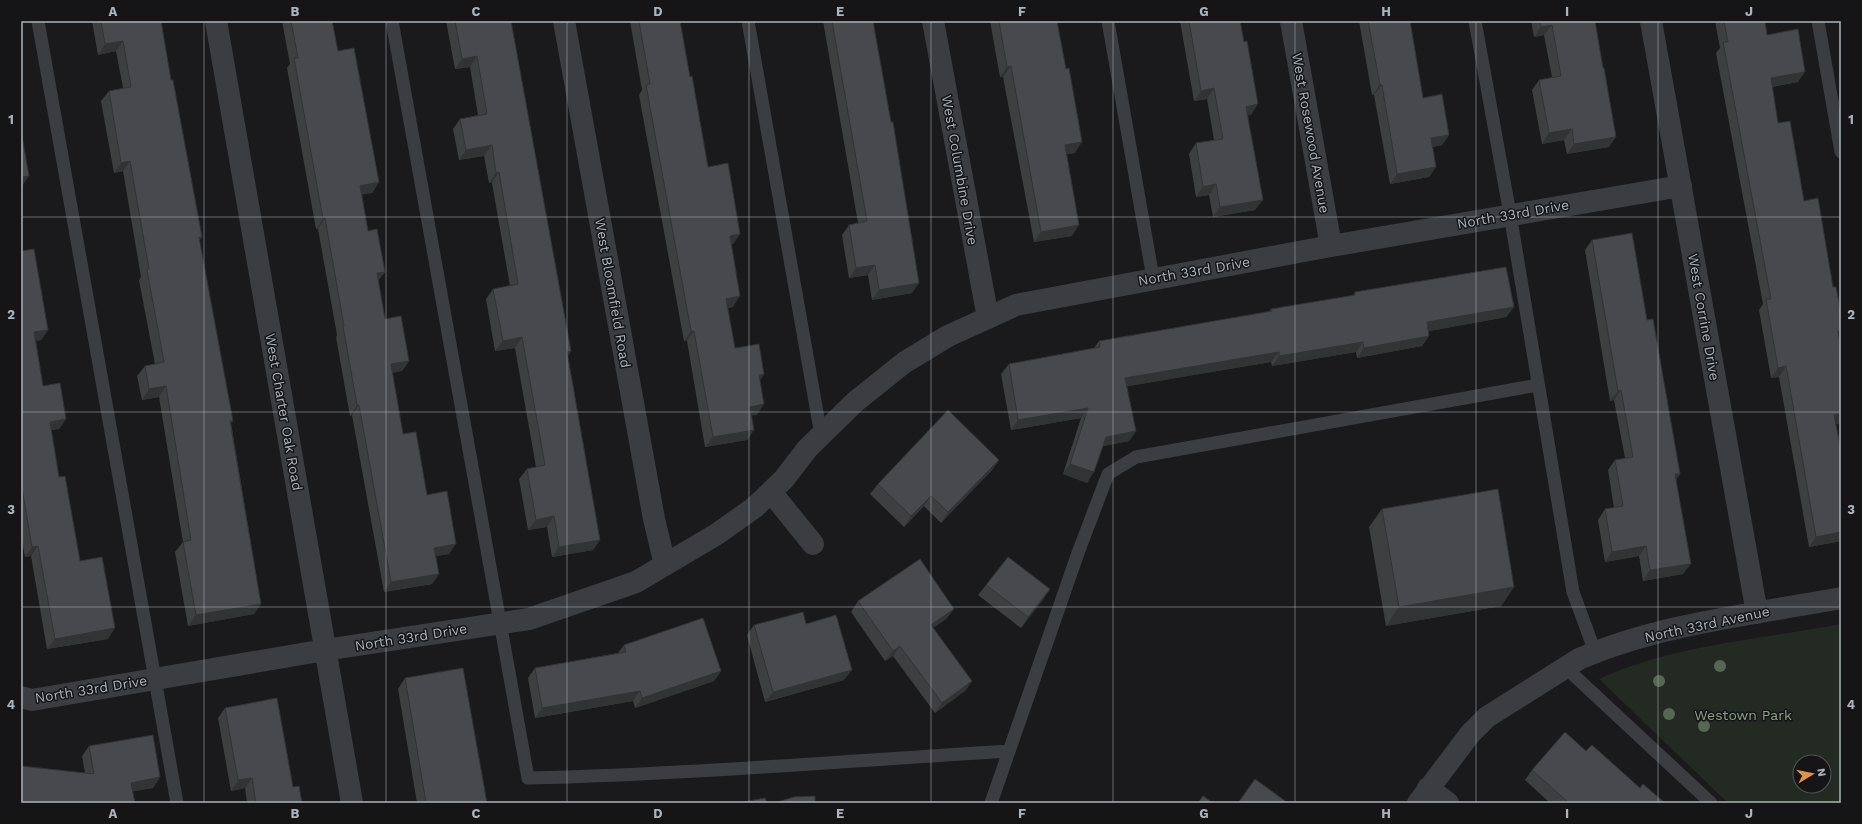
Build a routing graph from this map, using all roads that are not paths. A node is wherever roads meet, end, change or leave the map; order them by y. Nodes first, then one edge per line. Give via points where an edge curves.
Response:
1 (38, 21) edge
2 (216, 21) edge
3 (392, 21) edge
4 (564, 21) edge
5 (748, 21) edge
6 (933, 21) edge
7 (1108, 21) edge
8 (1291, 21) edge
9 (1475, 21) edge
10 (1651, 21) edge
11 (1818, 21) edge
12 (1841, 152) edge
13 (1681, 186) junction
14 (1510, 214) junction
15 (1330, 246) junction
16 (1153, 278) junction
17 (988, 318) junction
18 (1538, 385) junction
19 (821, 435) junction
20 (771, 492) junction
21 (813, 544) dead end
22 (665, 565) junction
23 (1841, 598) edge
24 (1757, 613) junction
25 (500, 623) junction
26 (325, 650) junction
27 (1595, 652) junction
28 (1566, 667) junction
29 (154, 679) junction
30 (21, 697) edge
31 (1008, 751) junction
32 (1423, 796) edge
33 (177, 803) edge
34 (352, 803) edge
35 (991, 803) edge
36 (1448, 803) edge
37 (1711, 803) edge

1 - 29 lane
2 - 26 street, West Charter Oak Road
3 - 25 lane
4 - 22 street, West Bloomfield Road via 654,519
5 - 19 lane
6 - 17 street, West Columbine Drive
7 - 16 lane
8 - 15 street, West Rosewood Avenue
9 - 14 lane
10 - 13 street, West Corrine Drive
11 - 12 lane
13 - 14 street, North 33rd Drive
13 - 24 street, West Corrine Drive
14 - 15 street, North 33rd Drive
14 - 18 lane
15 - 16 street, North 33rd Drive
16 - 17 street, North 33rd Drive via 1016,305
17 - 19 street, North 33rd Drive via 948,336 905,362 855,402
18 - 27 lane via 1573,592
18 - 31 lane via 1136,457 1108,474
19 - 20 street, North 33rd Drive
20 - 21 street
20 - 22 street, North 33rd Drive via 755,508
22 - 25 street, North 33rd Drive via 636,582 612,591 529,619
23 - 24 street, North 33rd Avenue
24 - 27 street, North 33rd Avenue via 1662,631
25 - 26 street, North 33rd Drive
25 - 31 lane via 528,778 638,775
26 - 29 street, North 33rd Drive
26 - 34 street, West Charter Oak Road
27 - 28 street, North 33rd Avenue
28 - 32 street, North 33rd Avenue via 1487,718 1470,734
28 - 37 lane
29 - 30 street, North 33rd Drive via 32,700
29 - 33 lane
31 - 35 lane
32 - 36 street

